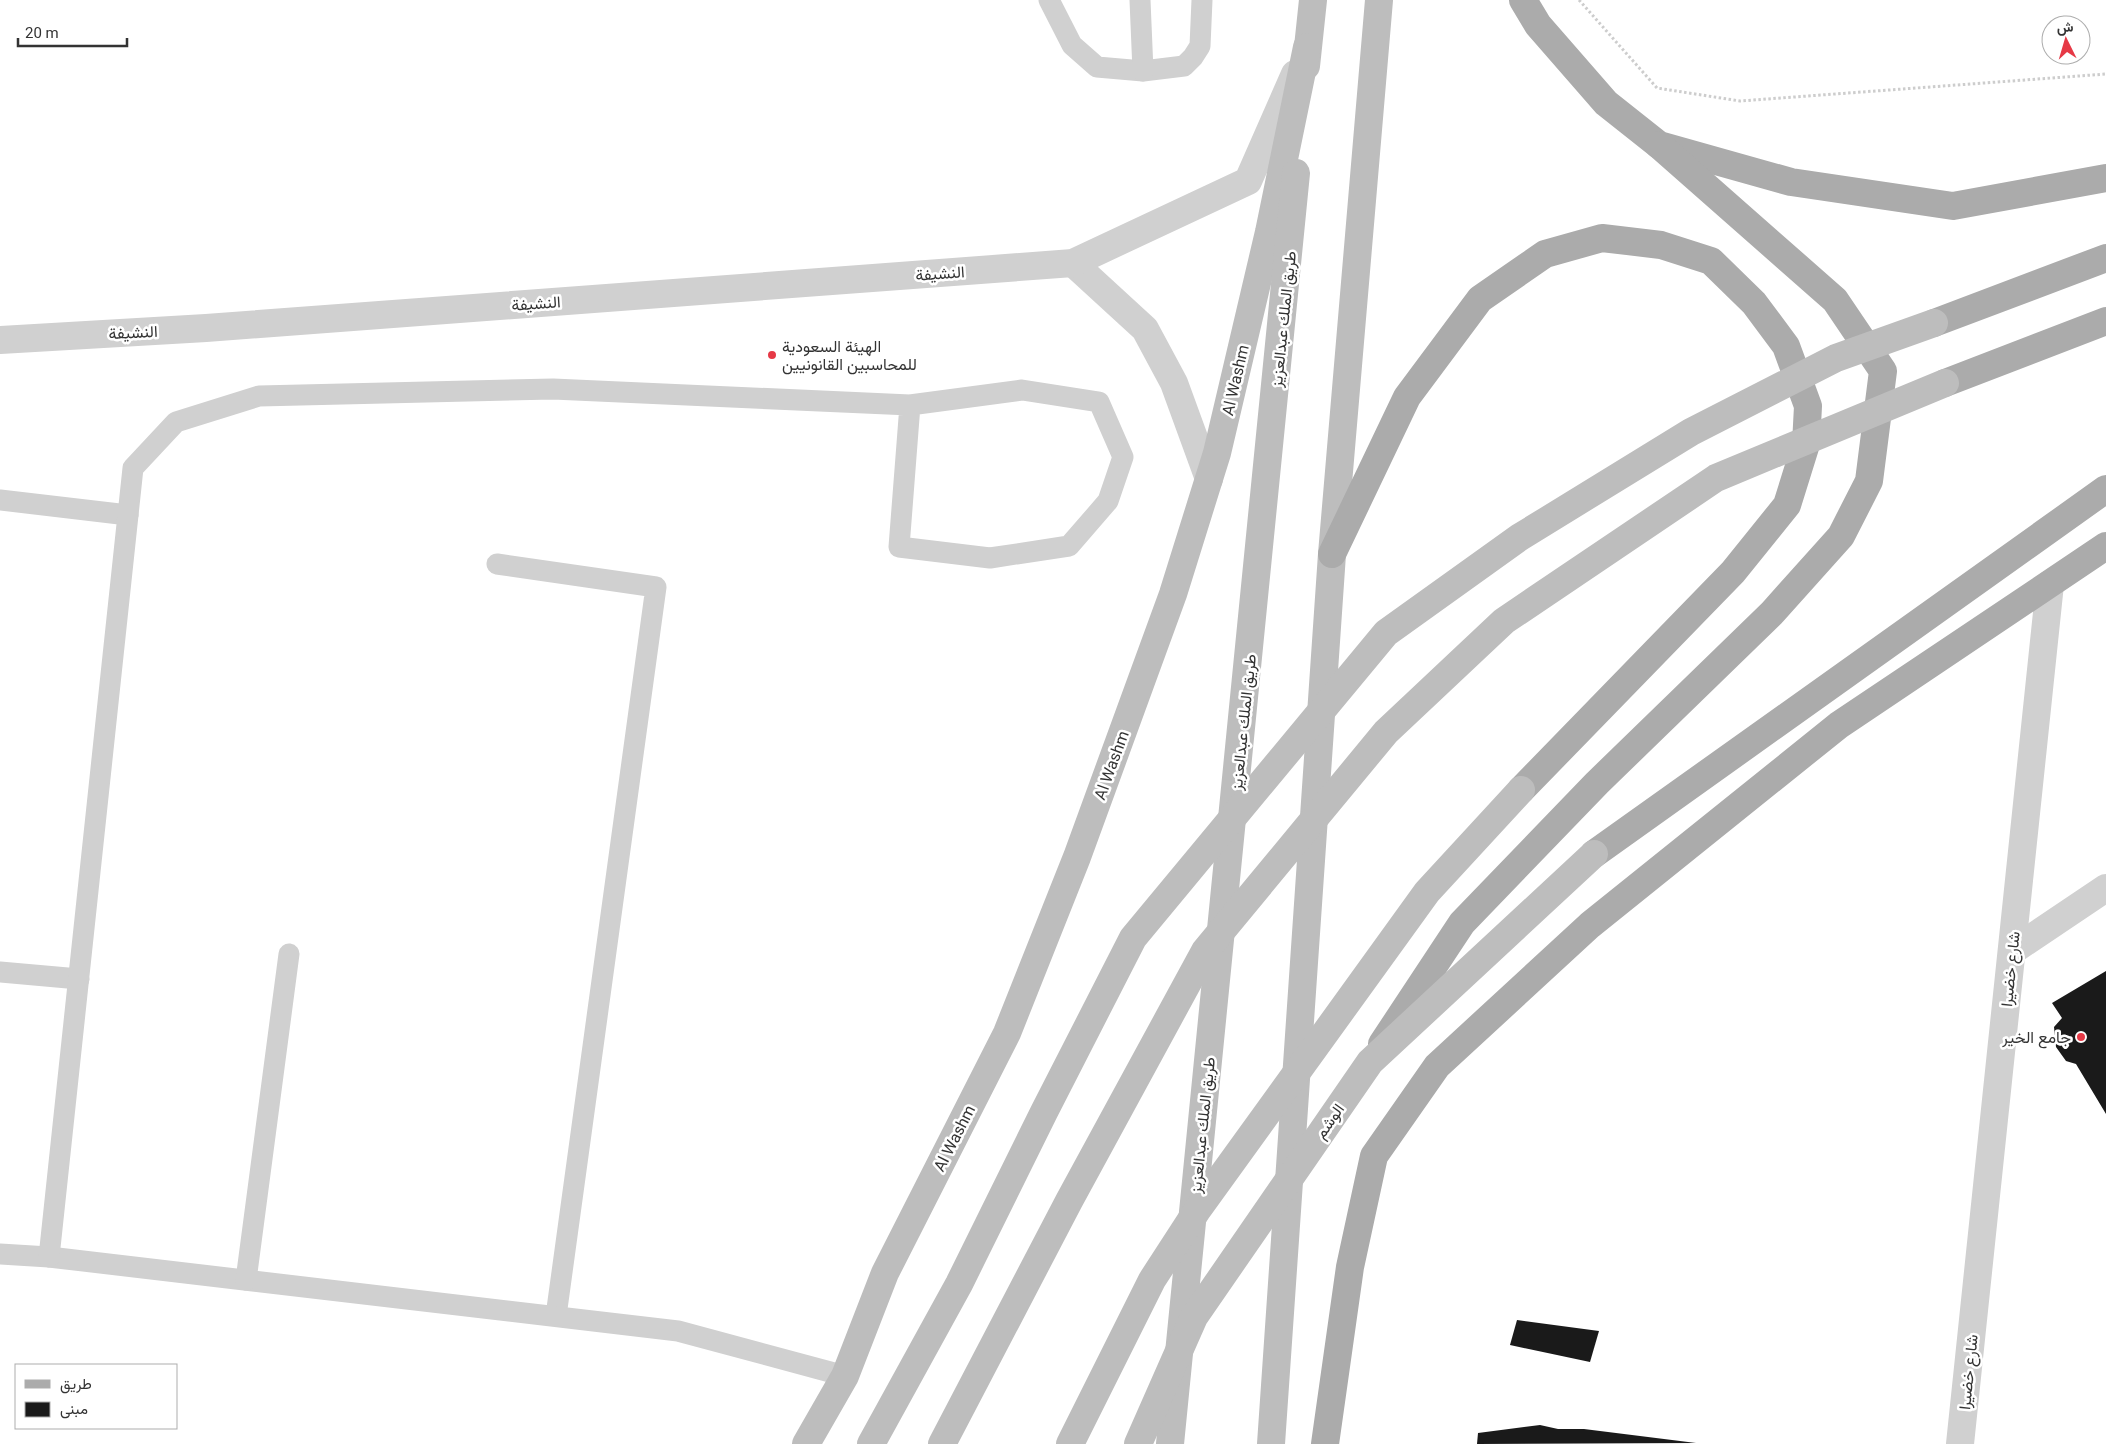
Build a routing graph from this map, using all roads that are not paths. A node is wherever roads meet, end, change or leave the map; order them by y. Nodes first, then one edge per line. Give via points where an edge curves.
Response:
1 (1049, 0) edge
2 (1140, 0) edge
3 (1202, 0) edge
4 (1313, 0) edge
5 (1379, 0) edge
6 (1523, 0) edge
7 (1307, 47) junction
8 (1143, 71) junction
9 (1658, 145) junction
10 (2106, 178) edge
11 (2106, 258) edge
12 (1073, 263) junction
13 (2106, 321) edge
14 (1934, 323) joint
15 (0, 340) edge
16 (1945, 383) joint
17 (910, 405) junction
18 (1209, 479) junction
19 (2106, 489) edge
20 (0, 500) edge
21 (128, 515) junction
22 (2106, 546) edge
23 (1332, 554) junction
24 (497, 564) dead end
25 (2050, 584) junction
26 (1521, 790) joint
27 (1594, 854) joint
28 (2106, 888) edge
29 (2012, 951) junction
30 (289, 954) dead end
31 (0, 972) edge
32 (79, 979) junction
33 (1370, 1062) junction
34 (0, 1254) edge
35 (50, 1257) junction
36 (246, 1280) junction
37 (556, 1316) junction
38 (844, 1376) junction
39 (806, 1444) edge
40 (872, 1444) edge
41 (942, 1444) edge
42 (1070, 1444) edge
43 (1138, 1444) edge
44 (1170, 1444) edge
45 (1270, 1444) edge
46 (1325, 1444) edge
47 (1960, 1444) edge

1 - 8 lane via 1072,45 1097,67
2 - 8 lane
3 - 8 lane via 1200,46 1193,57 1184,66
4 - 7 street, طريق الملك عبدالعزيز
5 - 23 street
6 - 9 main road via 1538,25 1606,103
7 - 12 street via 1248,181
7 - 18 street, Al Washm via 1269,232 1218,453
7 - 44 street, طريق الملك عبدالعزيز via 1286,287
9 - 10 main road via 1790,182 1953,206
9 - 33 main road via 1835,300 1883,371 1869,481 1841,536 1772,612 1597,783 1462,922
11 - 14 main road
12 - 15 street, النشيفة via 206,328
12 - 18 street via 1145,329 1174,383
13 - 16 main road
14 - 40 street, bridge via 1836,358 1691,432 1520,537 1386,633 1133,938 959,1284
16 - 41 street, bridge via 1716,478 1504,622 1386,732 1205,951
17 - 17 lane via 1022,390 1099,402 1123,457 1108,501 1069,546 990,558 899,547
17 - 21 lane via 553,389 259,396 176,422 133,468
18 - 38 street, Al Washm via 1173,594 1084,838 1007,1033 885,1273
19 - 27 main road
20 - 21 lane
21 - 32 lane
22 - 25 main road
23 - 26 main road via 1407,397 1480,299 1545,254 1602,238 1661,245 1711,260 1754,303 1786,346 1808,406 1806,444 1787,505 1733,572
23 - 45 street
24 - 37 lane via 656,587
25 - 29 street, شارع خضيرا
25 - 46 main road via 1839,725 1590,925 1437,1066 1374,1156 1350,1267
26 - 42 street, bridge via 1427,892 1198,1209 1152,1280
27 - 33 street, الوشم, bridge
28 - 29 street
29 - 47 street, شارع خضيرا
30 - 36 lane
31 - 32 lane
32 - 35 lane
33 - 43 street, الوشم, bridge via 1194,1317
34 - 35 lane
35 - 36 lane
36 - 37 lane
37 - 38 lane via 678,1331
38 - 39 street, Al Washm

